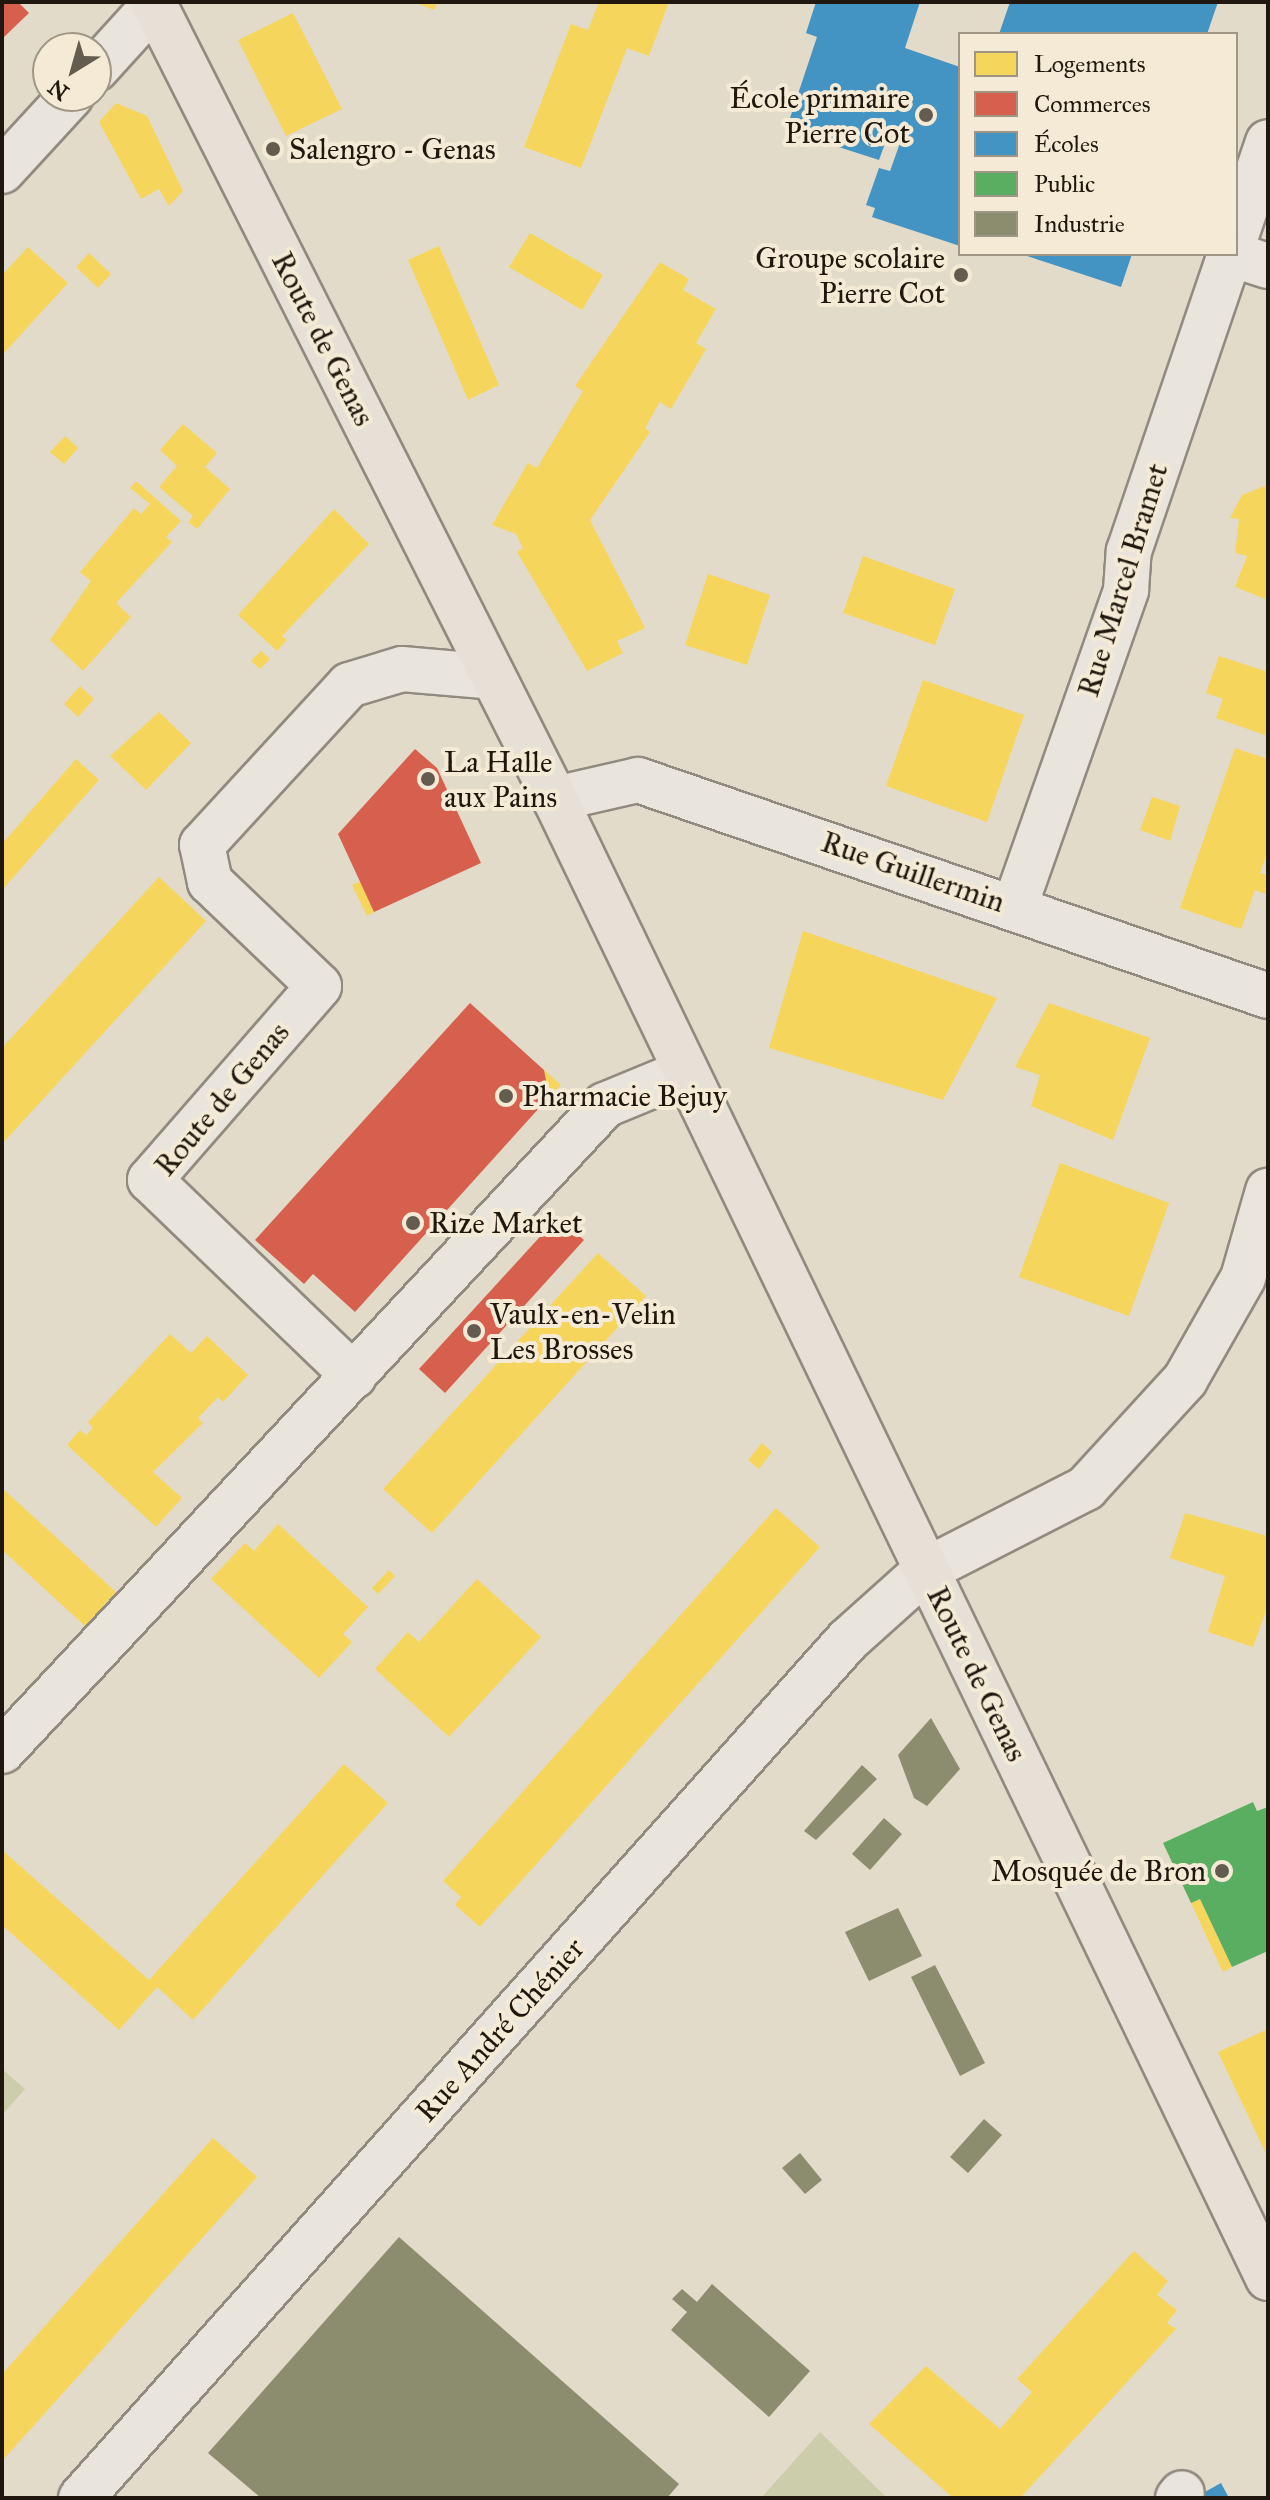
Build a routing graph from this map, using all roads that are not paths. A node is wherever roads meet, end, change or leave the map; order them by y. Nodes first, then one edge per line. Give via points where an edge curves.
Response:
1 (154, 4) edge
2 (112, 51) edge
3 (56, 112) edge
4 (1268, 142) edge
5 (2, 171) edge
6 (1238, 230) edge
7 (1229, 256) edge
8 (1236, 256) edge
9 (1268, 266) edge
10 (493, 677) junction
11 (555, 799) junction
12 (1015, 906) junction
13 (1268, 996) edge
14 (685, 1072) junction
15 (1268, 1191) edge
16 (354, 1376) junction
17 (926, 1570) junction
18 (3, 1752) edge
19 (1268, 2278) edge
20 (81, 2498) edge

1 - 2 street
1 - 10 main road, Route de Genas
3 - 5 street
4 - 6 street
7 - 12 street, Rue Marcel Bramet via 1129,551 1126,590
8 - 9 street
10 - 11 main road, Route de Genas
10 - 16 street, Route de Genas via 402,669 349,685 202,845 210,882 319,986 150,1180
11 - 12 street, Rue Guillermin via 638,780
11 - 14 main road, Route de Genas
12 - 13 street, Rue Guillermin
14 - 16 street via 605,1105
14 - 17 main road, Route de Genas
15 - 17 street, Rue André Chénier via 1243,1278 1185,1380 1086,1488
16 - 18 street
17 - 19 main road, Route de Genas
17 - 20 street, Rue André Chénier via 848,1640

